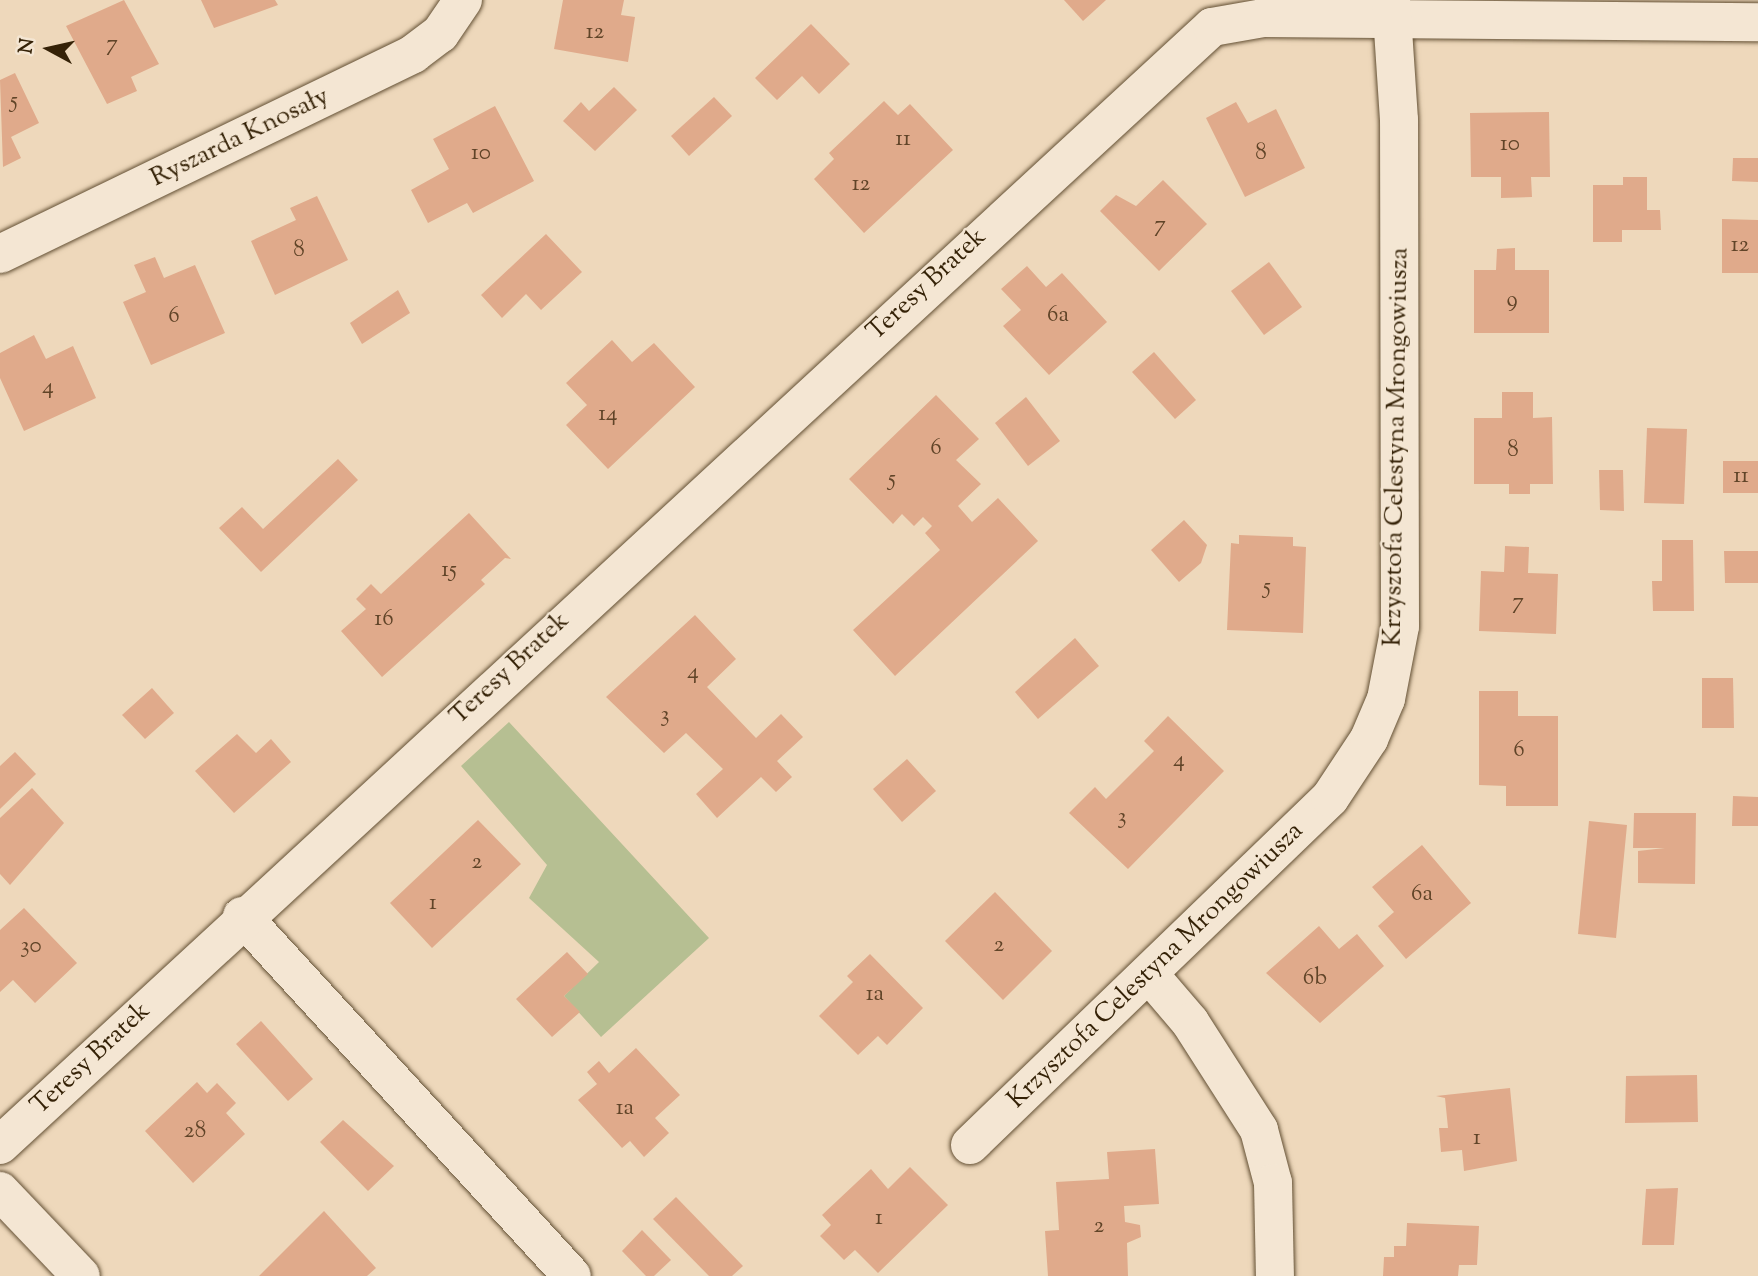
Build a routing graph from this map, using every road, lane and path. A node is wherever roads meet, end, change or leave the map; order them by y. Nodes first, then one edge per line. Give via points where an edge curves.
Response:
1 (463, 0) edge
2 (1392, 9) edge
3 (1758, 22) edge
4 (0, 254) edge
5 (242, 916) junction
6 (1149, 974) junction
7 (0, 1145) edge
8 (970, 1145) dead end
9 (0, 1191) edge
10 (81, 1276) edge
11 (572, 1276) edge
12 (1275, 1276) edge

1 - 4 street, Ryszarda Knosały via 440,34 413,54
2 - 3 street, Teresy Bratek
2 - 5 street, Teresy Bratek via 1240,19 1196,37
2 - 6 street, Krzysztofa Celestyna Mrongowiusza via 1399,120 1400,626 1386,699 1362,751 1329,798
5 - 7 street, Teresy Bratek
5 - 11 street
6 - 8 street, Krzysztofa Celestyna Mrongowiusza
6 - 12 street via 1190,1022 1259,1130 1273,1183
9 - 10 street

